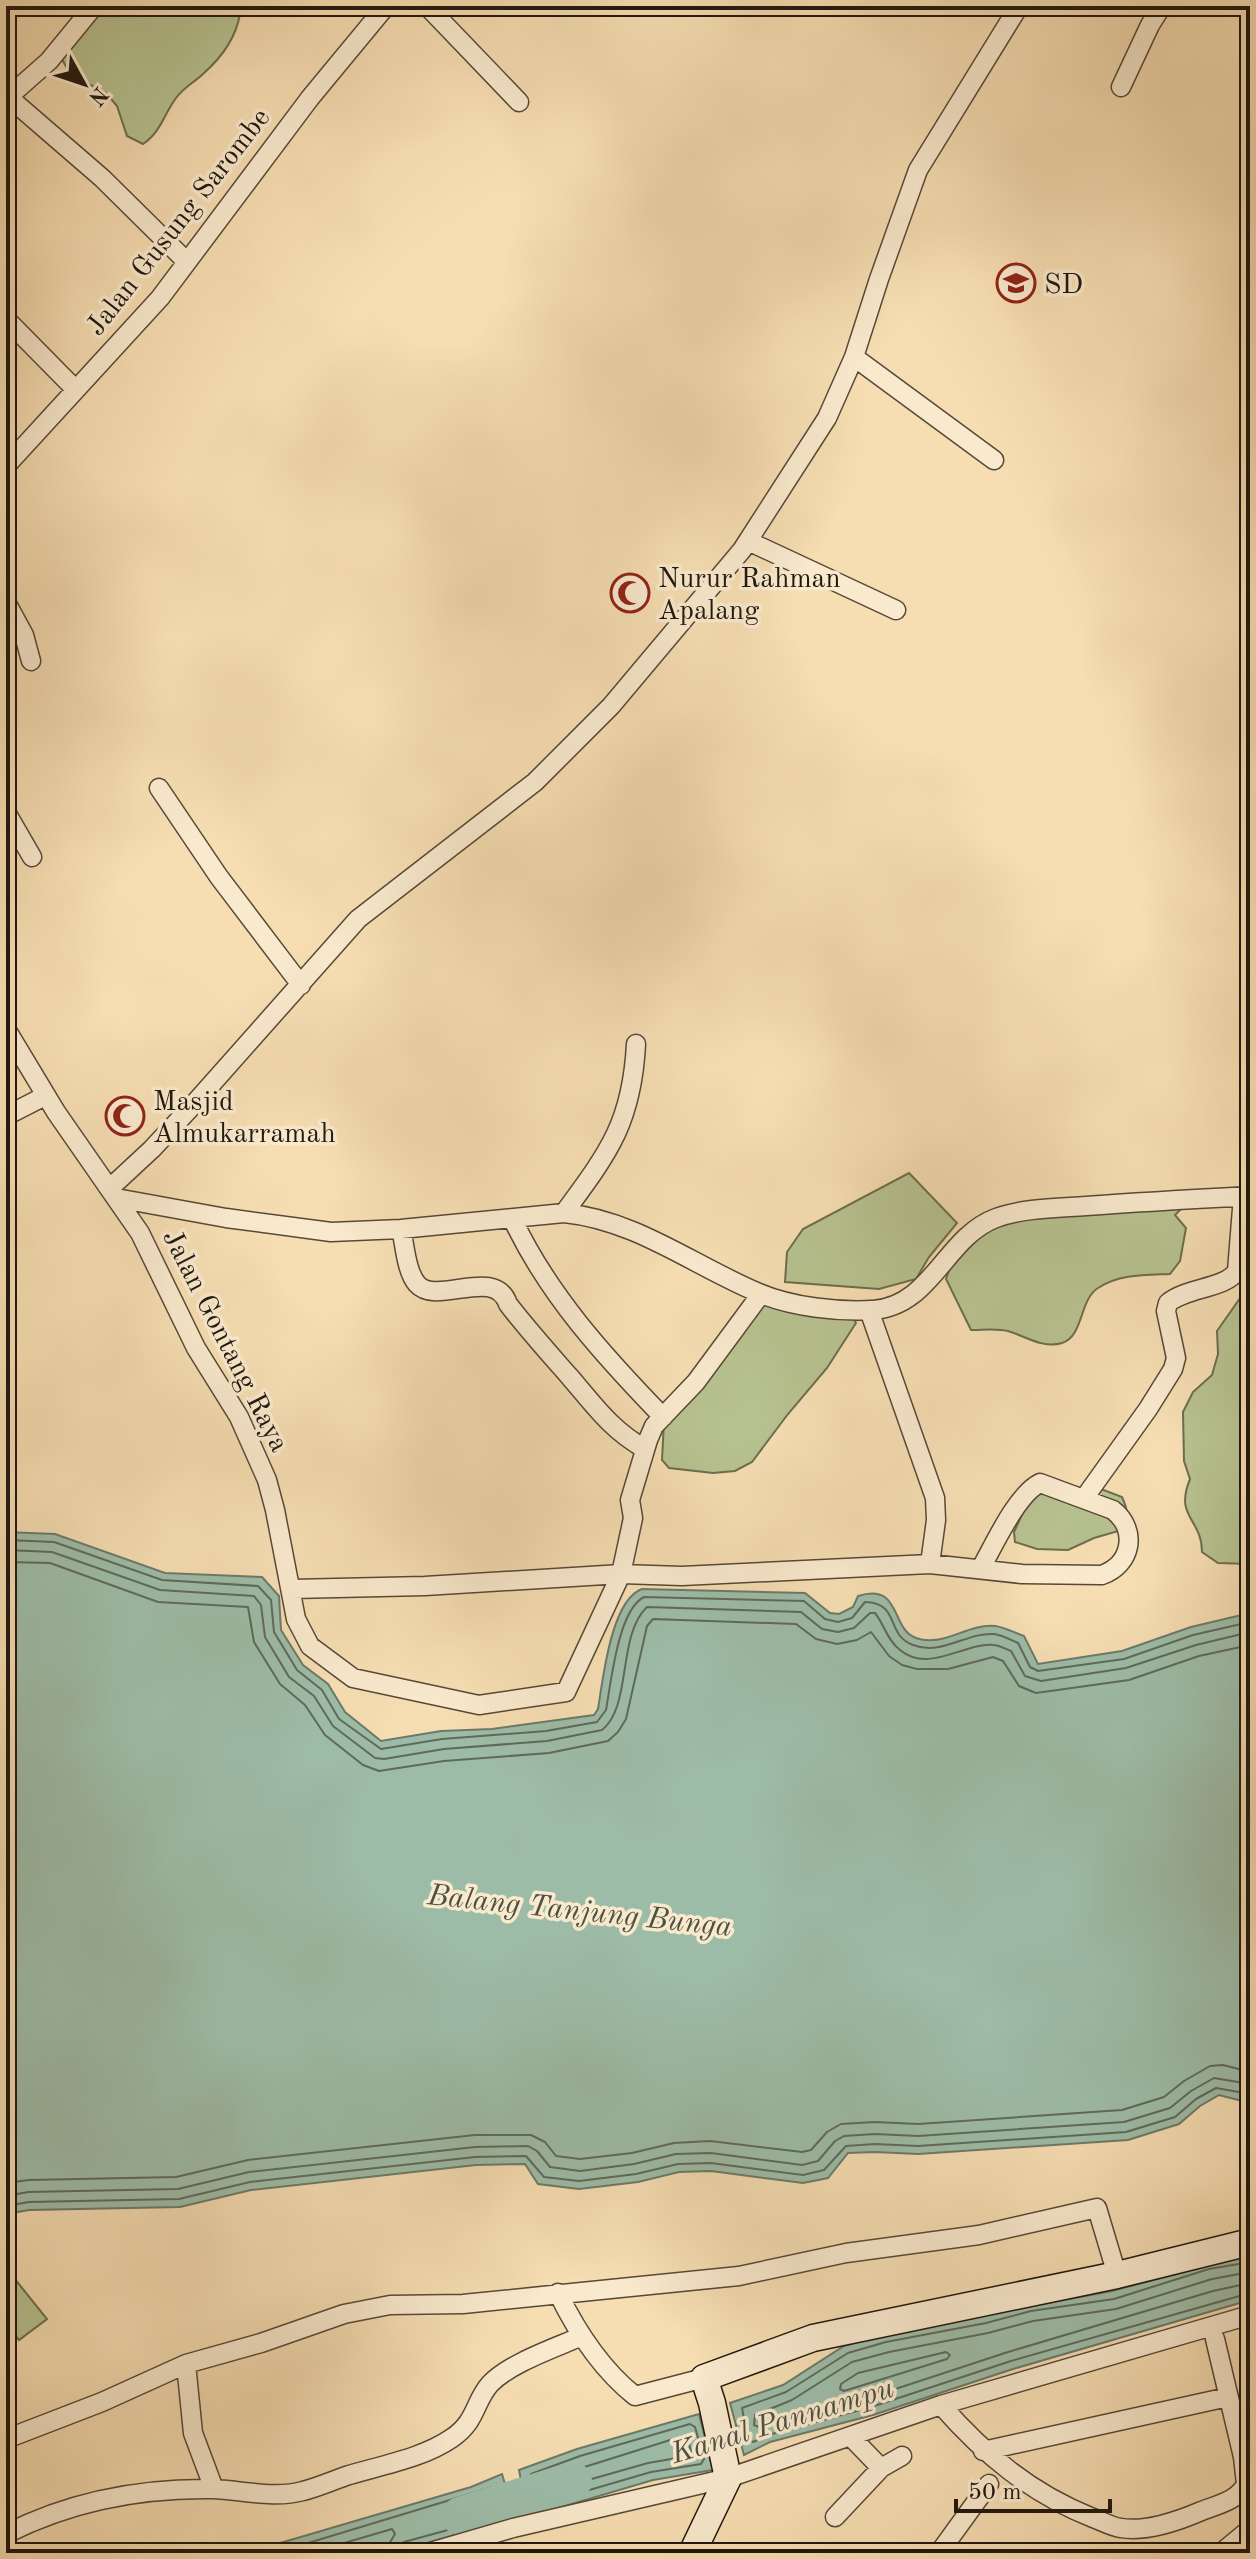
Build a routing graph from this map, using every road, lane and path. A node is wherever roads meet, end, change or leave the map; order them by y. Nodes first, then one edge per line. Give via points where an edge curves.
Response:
1 (94, 6) edge
2 (386, 6) edge
3 (427, 6) edge
4 (1019, 6) edge
5 (1162, 6) edge
6 (1121, 87) dead end
7 (7, 97) edge
8 (519, 102) dead end
9 (186, 261) junction
10 (6, 319) edge
11 (854, 357) junction
12 (75, 389) junction
13 (994, 460) dead end
14 (6, 466) edge
15 (748, 541) junction
16 (6, 602) edge
17 (896, 610) dead end
18 (31, 661) dead end
19 (159, 788) dead end
20 (6, 812) edge
21 (32, 857) dead end
22 (301, 985) junction
23 (6, 1029) edge
24 (636, 1044) dead end
25 (45, 1096) junction
26 (6, 1116) edge
27 (113, 1193) junction
28 (1247, 1196) edge
29 (564, 1213) junction
30 (513, 1220) junction
31 (401, 1229) junction
32 (761, 1294) junction
33 (869, 1310) junction
34 (663, 1417) junction
35 (645, 1449) junction
36 (1085, 1497) junction
37 (930, 1564) junction
38 (981, 1568) junction
39 (621, 1574) junction
40 (292, 1589) junction
41 (1250, 2242) edge
42 (1117, 2275) junction
43 (558, 2293) junction
44 (1250, 2315) edge
45 (582, 2336) junction
46 (1215, 2339) dead end
47 (186, 2364) junction
48 (704, 2378) junction
49 (1228, 2397) junction
50 (941, 2405) junction
51 (1242, 2416) edge
52 (852, 2438) junction
53 (6, 2439) edge
54 (983, 2451) junction
55 (902, 2456) dead end
56 (881, 2468) junction
57 (728, 2475) junction
58 (989, 2484) dead end
59 (214, 2489) junction
60 (835, 2517) dead end
61 (1250, 2529) edge
62 (6, 2534) edge
63 (427, 2553) edge
64 (692, 2553) edge
65 (939, 2553) edge
66 (1221, 2553) edge

1 - 7 street via 49,61
2 - 9 street, Jalan Gusung Sarombe
3 - 8 street
4 - 11 street via 918,170
5 - 6 street
7 - 9 street via 102,178
9 - 12 street, Jalan Gusung Sarombe via 160,298
10 - 12 street
11 - 13 street
11 - 15 street via 827,418
12 - 14 street, Jalan Gusung Sarombe
15 - 17 street
15 - 22 street via 573,745 500,810 385,895
16 - 18 street
19 - 22 street
20 - 21 street
22 - 27 street
23 - 25 street, Jalan Gontang Raya
24 - 29 street via 625,1116 603,1159
25 - 26 street
25 - 27 street, Jalan Gontang Raya
27 - 31 street via 294,1229
27 - 40 street, Jalan Gontang Raya via 140,1233 196,1348 252,1443 275,1510
28 - 33 street via 1055,1208 998,1217 976,1227 904,1302
28 - 36 street via 1237,1271 1230,1279 1168,1303 1173,1369
29 - 30 street
29 - 32 street via 620,1225
30 - 31 street
30 - 34 street via 531,1258 595,1346
31 - 35 street via 412,1275 421,1287 497,1289 598,1412 623,1437
32 - 33 street via 817,1307
32 - 34 street
33 - 37 street via 935,1498
34 - 35 street
35 - 39 street via 630,1500 633,1518
36 - 38 street via 1045,1483 1034,1486
36 - 38 street via 1113,1510 1129,1529 1128,1548 1110,1573 1055,1576
37 - 38 street
37 - 39 street
39 - 40 street
39 - 40 street, Jalan Gontang Raya via 566,1692 479,1705 353,1678 310,1646 296,1619
41 - 42 street
42 - 43 street via 1097,2208 979,2235 846,2253 739,2276
42 - 48 street via 813,2338
43 - 45 street
43 - 47 street via 463,2304 390,2305 344,2314
44 - 50 street
45 - 48 street via 635,2396
45 - 59 street via 491,2384 467,2424 431,2449 300,2492
46 - 49 street
47 - 53 street
47 - 59 street via 193,2433
48 - 57 street
49 - 51 street
49 - 54 street
50 - 52 street
50 - 54 street
51 - 54 street via 1243,2490 1192,2515 1140,2528 1121,2528 1071,2509
52 - 56 street
52 - 57 street
55 - 56 street
56 - 60 street
57 - 63 street
57 - 64 street
58 - 65 street
59 - 62 street via 118,2497 41,2516
61 - 66 street

